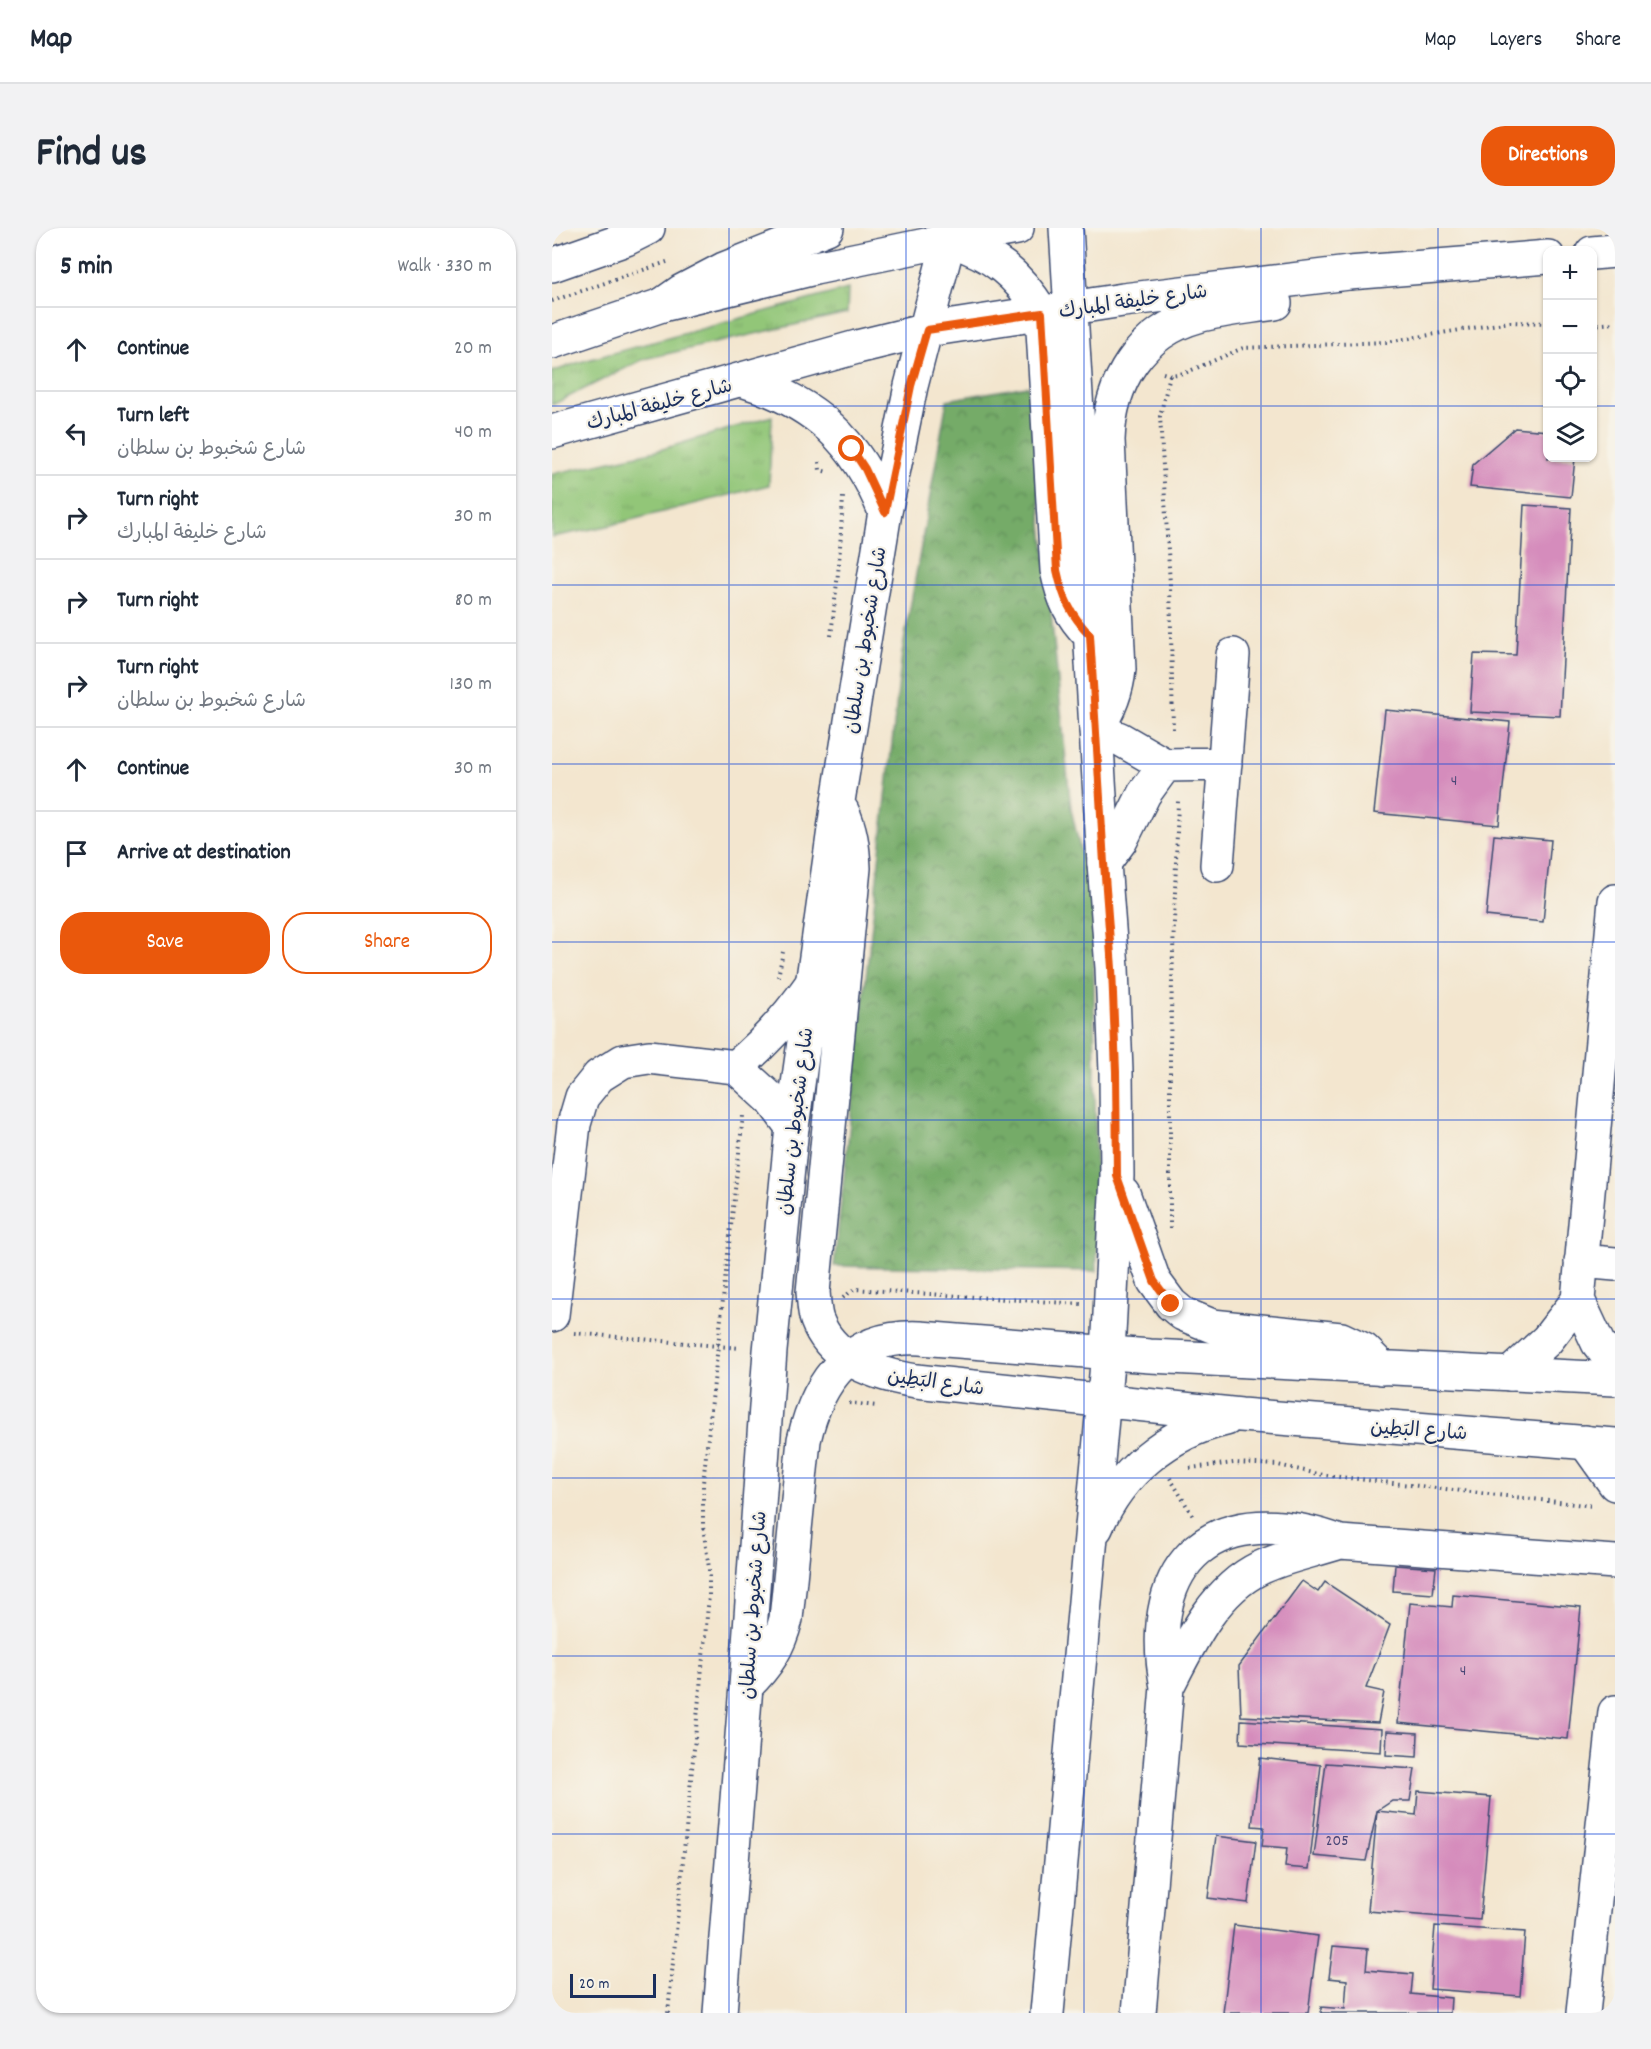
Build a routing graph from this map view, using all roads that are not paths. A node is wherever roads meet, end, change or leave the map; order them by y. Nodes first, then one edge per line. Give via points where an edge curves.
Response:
1 (648, 228) edge
2 (827, 228) edge
3 (1017, 228) edge
4 (1066, 228) edge
5 (951, 234) edge
6 (1615, 251) edge
7 (1597, 253) edge
8 (1543, 256) edge
9 (552, 265) edge
10 (1349, 273) junction
11 (662, 305) junction
12 (1056, 311) junction
13 (927, 330) junction
14 (552, 342) edge
15 (742, 380) junction
16 (552, 432) edge
17 (885, 512) junction
18 (1233, 655) dead end
19 (1096, 729) junction
20 (1225, 764) junction
21 (1165, 765) junction
22 (838, 801) junction
23 (1104, 863) junction
24 (1217, 865) dead end
25 (1615, 911) edge
26 (810, 986) junction
27 (736, 1067) junction
28 (792, 1127) junction
29 (1117, 1176) junction
30 (1581, 1261) junction
31 (1615, 1264) edge
32 (1578, 1300) junction
33 (558, 1324) edge
34 (1108, 1353) junction
35 (850, 1357) junction
36 (1615, 1365) edge
37 (1382, 1368) junction
38 (1510, 1374) junction
39 (1615, 1379) edge
40 (1104, 1401) junction
41 (1241, 1415) junction
42 (1600, 1443) edge
43 (1609, 1495) edge
44 (1091, 1540) junction
45 (1340, 1542) junction
46 (1615, 1562) edge
47 (746, 1686) junction
48 (1167, 1687) junction
49 (1615, 1712) edge
50 (1605, 1902) edge
51 (720, 2013) edge
52 (1047, 2013) edge
53 (1139, 2013) edge
54 (1583, 2013) edge

1 - 9 main road
2 - 11 main road via 724,269
3 - 5 main road
4 - 12 main road
5 - 11 main road
5 - 12 main road via 1004,266 1031,296
5 - 13 main road, شارع شخبوط بن سلطان
6 - 7 main road
8 - 10 main road, شارع خليفة المبارك
10 - 12 main road, شارع خليفة المبارك
10 - 19 main road via 1334,285 1308,296 1199,315 1180,322 1132,361 1122,379 1113,398 1108,440 1119,669 1110,707
11 - 14 main road
12 - 13 main road, شارع خليفة المبارك
12 - 19 main road
13 - 15 main road, شارع خليفة المبارك
13 - 17 main road, شارع شخبوط بن سلطان
15 - 16 main road, شارع خليفة المبارك
15 - 17 main road via 792,400 836,432 865,469
17 - 22 main road, شارع شخبوط بن سلطان
18 - 20 main road
19 - 21 main road
19 - 23 main road
20 - 21 main road
20 - 24 main road
21 - 23 main road
22 - 26 main road, شارع شخبوط بن سلطان
22 - 35 main road via 848,822 854,868 813,1292 817,1319 837,1349
23 - 29 main road via 1112,968
25 - 30 main road
26 - 27 main road via 776,1029
26 - 28 main road, شارع شخبوط بن سلطان
27 - 28 main road via 761,1088
27 - 33 main road via 649,1057 622,1062 599,1076 582,1097 574,1124
28 - 47 main road, شارع شخبوط بن سلطان
29 - 34 main road
29 - 37 main road via 1154,1281 1166,1299 1184,1314 1212,1326 1341,1339 1364,1350
30 - 31 main road
30 - 32 main road
32 - 36 main road via 1598,1343
32 - 38 main road via 1547,1340
34 - 35 main road, شارع البَطِين via 901,1337 867,1345
34 - 37 main road, شارع البَطِين
34 - 40 main road
35 - 40 main road, شارع البَطِين via 882,1374 916,1381
35 - 47 main road via 823,1387 808,1422 784,1626 763,1669
37 - 38 main road, شارع البَطِين
38 - 39 main road, شارع البَطِين
40 - 41 main road, شارع البَطِين
40 - 44 main road
41 - 42 main road, شارع البَطِين
41 - 44 main road via 1210,1422 1155,1452 1116,1491
42 - 43 main road
44 - 52 main road
45 - 46 main road
45 - 48 main road via 1273,1563 1233,1587 1211,1611
45 - 48 main road via 1281,1527 1244,1528 1220,1535 1197,1549 1176,1576 1166,1609 1162,1664
47 - 51 main road, شارع شخبوط بن سلطان
48 - 53 main road
49 - 50 main road
50 - 54 main road

